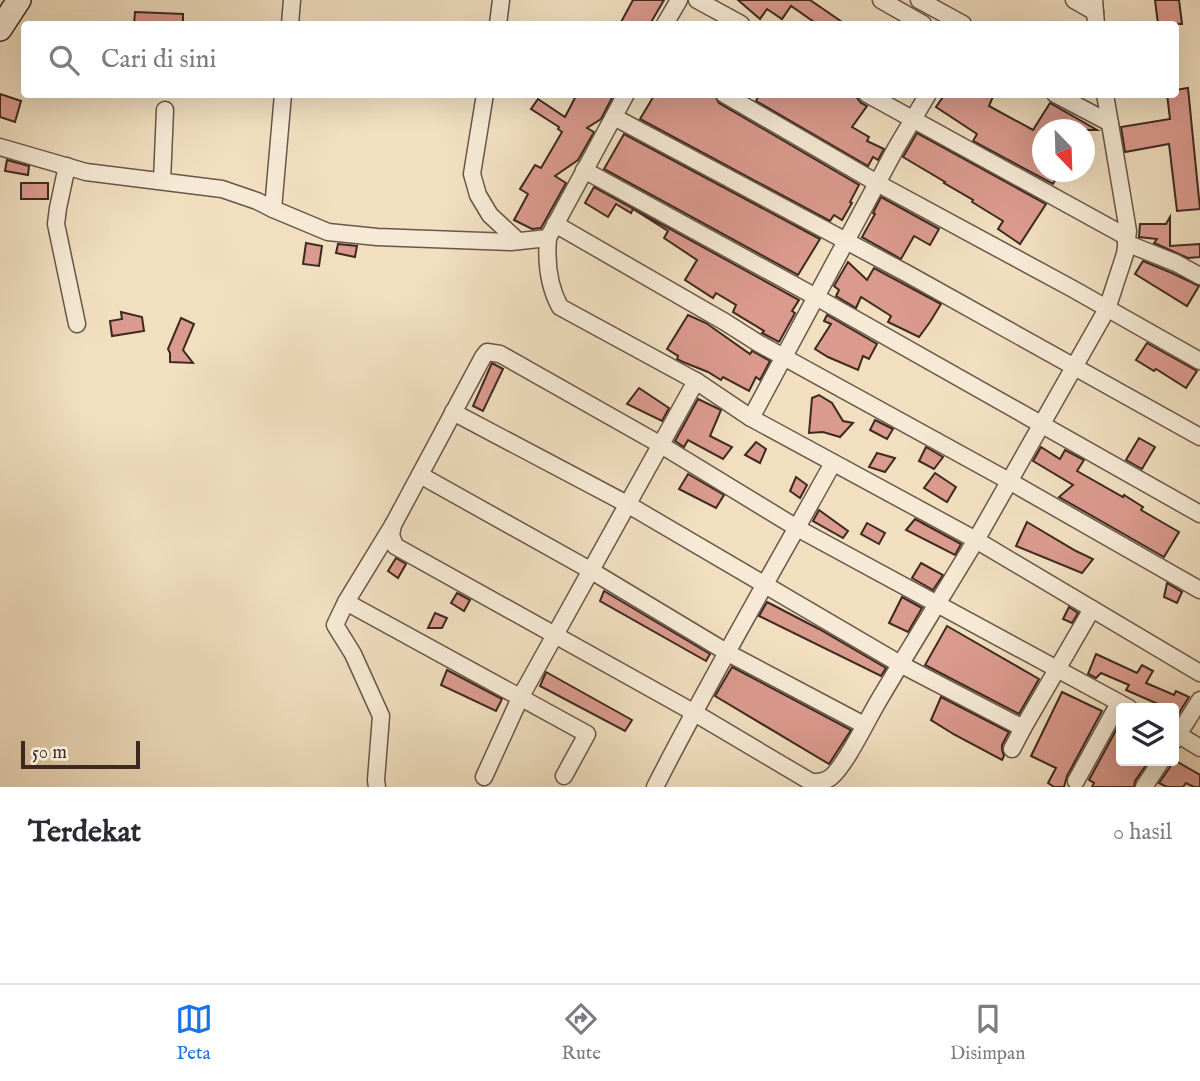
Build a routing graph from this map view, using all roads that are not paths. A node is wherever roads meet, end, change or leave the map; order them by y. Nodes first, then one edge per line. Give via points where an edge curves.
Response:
1 (19, 0) edge
2 (292, 0) edge
3 (502, 0) edge
4 (679, 0) edge
5 (697, 0) edge
6 (881, 0) edge
7 (919, 0) edge
8 (1074, 0) edge
9 (1095, 12) edge
10 (289, 21) edge
11 (498, 21) edge
12 (667, 21) edge
13 (736, 21) edge
14 (918, 21) edge
15 (957, 21) edge
16 (0, 29) edge
17 (283, 98) edge
18 (484, 98) edge
19 (624, 98) edge
20 (731, 98) edge
21 (874, 98) edge
22 (926, 98) edge
23 (1063, 98) edge
24 (1101, 98) edge
25 (165, 110) dead end
26 (614, 117) junction
27 (914, 121) junction
28 (1110, 123) junction
29 (0, 147) edge
30 (67, 166) junction
31 (584, 170) junction
32 (162, 181) junction
33 (877, 183) junction
34 (273, 209) junction
35 (552, 231) junction
36 (846, 240) junction
37 (1127, 240) junction
38 (518, 242) junction
39 (1200, 262) edge
40 (1176, 263) junction
41 (1200, 276) edge
42 (816, 297) junction
43 (1107, 309) junction
44 (77, 324) dead end
45 (784, 356) junction
46 (1200, 361) edge
47 (1074, 368) junction
48 (696, 382) junction
49 (453, 412) junction
50 (751, 418) junction
51 (1041, 425) junction
52 (1200, 437) edge
53 (660, 444) junction
54 (833, 463) junction
55 (420, 475) junction
56 (1009, 481) junction
57 (627, 504) junction
58 (1200, 514) edge
59 (393, 525) junction
60 (797, 528) junction
61 (976, 540) junction
62 (590, 570) junction
63 (765, 586) junction
64 (1200, 590) edge
65 (346, 602) junction
66 (938, 603) junction
67 (1092, 609) junction
68 (554, 635) junction
69 (728, 653) junction
70 (900, 664) junction
71 (1056, 670) junction
72 (1200, 674) edge
73 (520, 698) junction
74 (1200, 701) edge
75 (1120, 703) edge
76 (693, 712) junction
77 (1116, 718) edge
78 (864, 725) junction
79 (1023, 728) junction
80 (1179, 730) edge
81 (1179, 738) edge
82 (1200, 748) edge
83 (1012, 749) dead end
84 (1158, 766) edge
85 (564, 776) dead end
86 (484, 777) dead end
87 (1076, 781) dead end
88 (377, 787) edge
89 (655, 787) edge
90 (1144, 787) edge

1 - 16 main road
2 - 10 street
3 - 11 street
4 - 12 street
5 - 13 street
6 - 14 street
7 - 15 street
8 - 9 street
17 - 34 street
18 - 38 street via 472,174 490,215
19 - 26 street
20 - 33 street
21 - 27 street
22 - 27 street
23 - 28 street
24 - 28 street
25 - 32 street
26 - 31 street
26 - 36 street
27 - 33 street
27 - 37 street
28 - 37 street
29 - 30 street
30 - 32 street
30 - 44 street via 56,224
31 - 35 street
31 - 42 street
32 - 34 street via 222,190
33 - 36 street
33 - 43 street
34 - 38 street via 328,232
35 - 38 street
35 - 45 street
35 - 48 street via 547,256 553,294 560,307
36 - 42 street
36 - 47 street
37 - 40 street
37 - 43 street
39 - 40 street
40 - 41 street
42 - 45 street
42 - 51 street
43 - 46 street
43 - 47 street
45 - 50 street
45 - 56 street
47 - 51 street
47 - 52 street
48 - 50 street
48 - 53 street
49 - 53 street via 487,352 500,354
49 - 55 street
49 - 57 street
50 - 54 street
51 - 56 street
51 - 58 street
53 - 57 street
53 - 60 street
54 - 60 street
54 - 61 street
55 - 59 street
55 - 62 street
56 - 61 street
56 - 64 street
57 - 62 street
57 - 63 street
59 - 65 street
59 - 68 street via 395,546
60 - 63 street
60 - 66 street
61 - 66 street
61 - 67 street
62 - 68 street
62 - 69 street
63 - 69 street
63 - 70 street
65 - 73 street
65 - 88 street via 335,625 381,716
66 - 70 street
66 - 71 street
67 - 71 street
67 - 72 street
68 - 73 street
68 - 76 street
69 - 76 street
69 - 78 street
70 - 78 street
70 - 79 street
71 - 75 street
71 - 79 street
73 - 85 street via 587,734
73 - 86 street
74 - 80 street
76 - 78 street via 811,782 833,776
76 - 89 street
77 - 87 street
79 - 83 street
81 - 82 street
84 - 90 street

